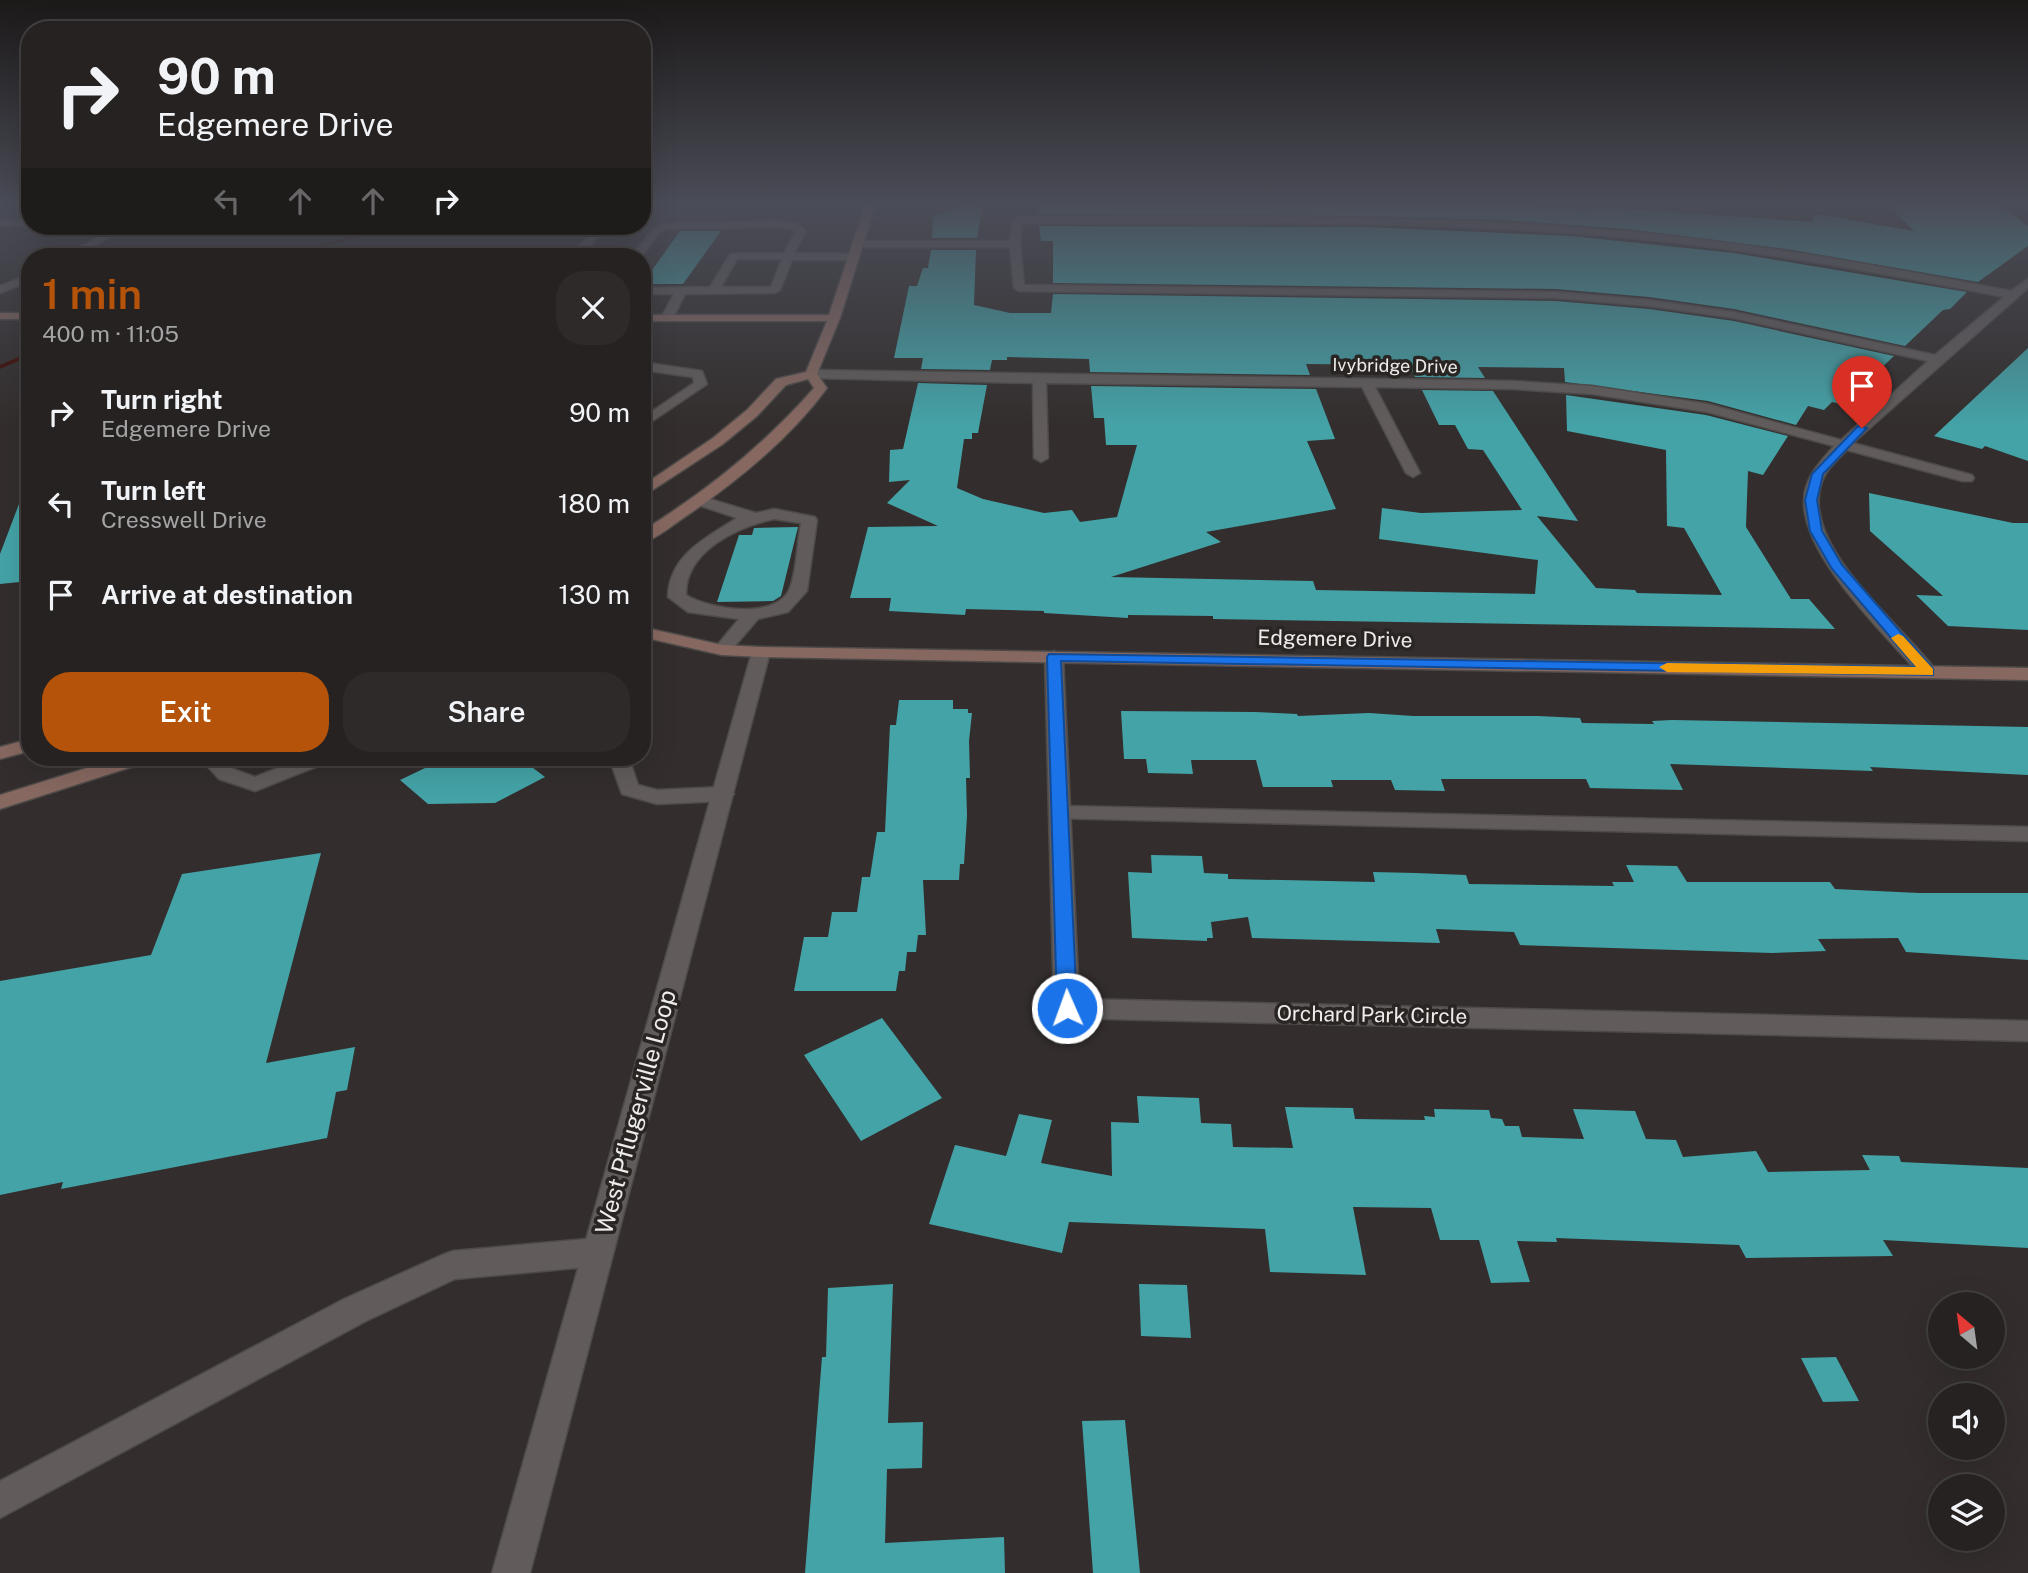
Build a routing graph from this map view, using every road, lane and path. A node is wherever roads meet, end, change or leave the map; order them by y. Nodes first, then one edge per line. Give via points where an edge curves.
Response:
1 (720, 279) edge
2 (779, 279) edge
3 (847, 279) edge
4 (1018, 279) edge
5 (1932, 279) edge
6 (21, 281) edge
7 (2028, 282) edge
8 (16, 284) junction
9 (0, 290) edge
10 (651, 291) edge
11 (681, 291) junction
12 (713, 291) junction
13 (2013, 295) junction
14 (0, 299) edge
15 (0, 316) edge
16 (21, 316) edge
17 (651, 318) edge
18 (667, 318) junction
19 (834, 318) junction
20 (1938, 359) junction
21 (651, 367) edge
22 (811, 374) junction
23 (1039, 378) junction
24 (1366, 383) junction
25 (651, 418) edge
26 (1844, 444) junction
27 (1041, 458) dead end
28 (1413, 473) dead end
29 (1967, 478) dead end
30 (651, 487) edge
31 (700, 501) junction
32 (754, 518) junction
33 (651, 532) edge
34 (752, 615) junction
35 (651, 634) edge
36 (722, 650) junction
37 (761, 652) junction
38 (1054, 657) junction
39 (1928, 672) junction
40 (2028, 674) edge
41 (21, 748) edge
42 (0, 754) edge
43 (115, 766) edge
44 (218, 766) edge
45 (301, 766) edge
46 (622, 766) edge
47 (723, 794) junction
48 (0, 803) edge
49 (1060, 813) junction
50 (2028, 834) edge
51 (2028, 1031) edge
52 (598, 1252) junction
53 (0, 1500) edge
54 (514, 1573) edge

1 - 12 street
2 - 12 street via 775,290
3 - 19 main road
4 - 20 street via 1019,288 1556,295 1649,303 1734,315
5 - 13 street
6 - 8 street
7 - 13 street
8 - 9 street
8 - 14 street via 18,290
10 - 11 street
11 - 12 street
11 - 18 street
13 - 20 street
15 - 16 main road
17 - 18 main road
18 - 19 main road
19 - 22 main road
20 - 26 street
21 - 25 street via 698,374 701,384
22 - 23 street, Ivybridge Drive
22 - 30 main road via 781,382 718,441
22 - 31 main road via 821,388 799,415
23 - 24 street, Ivybridge Drive
23 - 27 street
24 - 26 street, Ivybridge Drive via 1592,390 1708,408
24 - 28 street
26 - 29 street, Ivybridge Drive
26 - 39 street via 1818,474 1811,500 1816,531 1836,567
31 - 32 street
31 - 33 main road
32 - 34 street via 774,514 809,520 798,591 782,608
32 - 34 street via 693,553 677,582 677,597 694,608
34 - 36 street
35 - 36 main road, Edgemere Drive
36 - 37 main road, Edgemere Drive
37 - 38 main road, Edgemere Drive
37 - 47 street, West Pflugerville Loop
38 - 39 main road, Edgemere Drive
38 - 49 street, Orchard Park Circle
39 - 40 main road, Edgemere Drive
41 - 42 main road
43 - 48 main road
44 - 45 street via 226,774 256,784
46 - 47 street via 629,789 657,797
47 - 52 street, West Pflugerville Loop
49 - 50 street
49 - 51 street, Orchard Park Circle via 1067,1008
52 - 53 street via 453,1265 355,1310
52 - 54 street, West Pflugerville Loop

